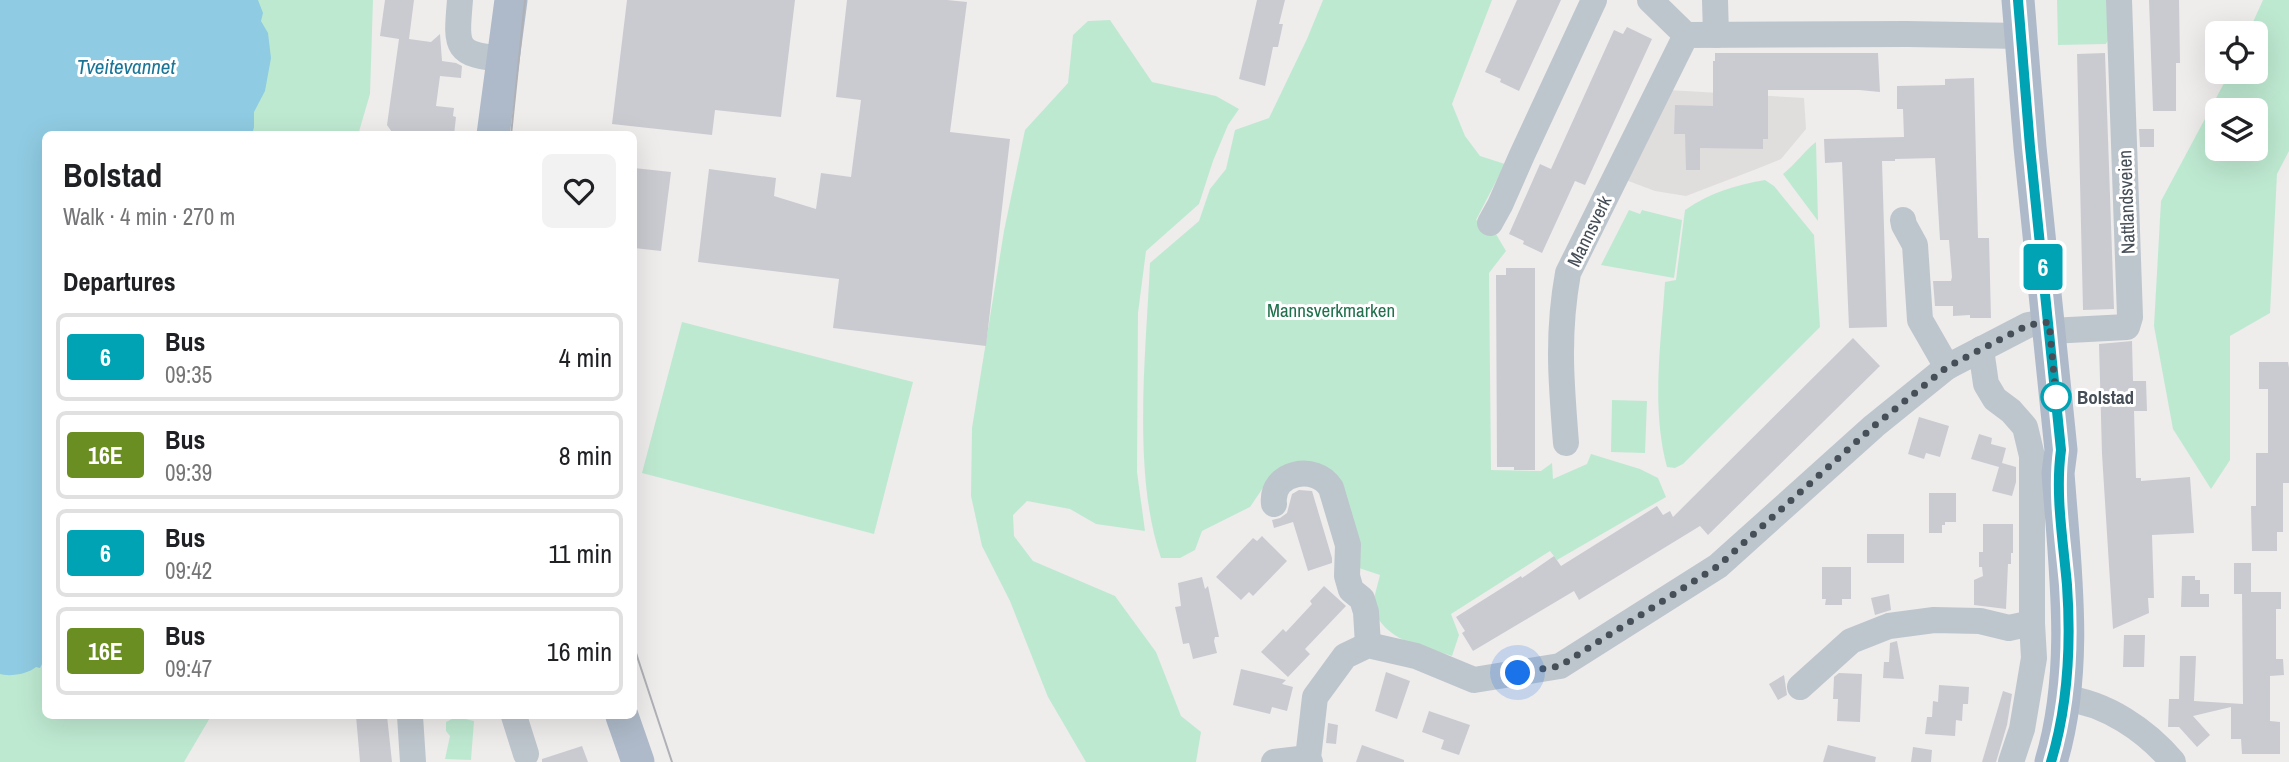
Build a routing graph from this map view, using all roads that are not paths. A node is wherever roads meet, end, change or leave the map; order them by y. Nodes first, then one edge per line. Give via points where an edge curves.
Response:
1 (460, 0) edge
2 (510, 0) edge
3 (1594, 0) edge
4 (1650, 0) edge
5 (1715, 0) edge
6 (2018, 0) edge
7 (2119, 0) edge
8 (1686, 35) junction
9 (1716, 35) junction
10 (2021, 36) junction
11 (504, 59) junction
12 (494, 131) edge
13 (1903, 220) dead end
14 (1490, 223) dead end
15 (2049, 327) junction
16 (1981, 349) junction
17 (1947, 367) junction
18 (1566, 443) dead end
19 (1274, 504) dead end
20 (2032, 623) junction
21 (1367, 645) junction
22 (1800, 687) dead end
23 (2071, 699) junction
24 (410, 719) edge
25 (515, 719) edge
26 (623, 719) edge
27 (525, 759) edge
28 (1309, 760) edge
29 (414, 762) edge
30 (638, 762) edge
31 (1274, 762) edge
32 (2011, 762) edge
33 (2051, 762) edge
34 (2065, 762) edge
35 (2173, 762) edge

1 - 11 street via 462,47 475,56
2 - 11 main road
3 - 14 street
4 - 8 street
5 - 9 street
6 - 10 main road
7 - 15 street, Nattlandsveien via 2130,317 2127,327
8 - 9 street
8 - 18 street, Mannsverk via 1568,273 1559,364
9 - 10 street
10 - 15 main road
11 - 12 main road
13 - 17 street via 1915,245 1920,320
15 - 16 street via 2028,325
15 - 23 main road via 2061,450 2070,470 2082,575 2083,642
16 - 17 street
16 - 20 street via 1986,384 2025,427 2032,456
17 - 21 street via 1718,566 1560,666 1474,680 1416,656
19 - 21 street via 1275,492 1285,478 1309,473 1327,481 1348,545 1347,576 1366,612
20 - 22 street via 2009,628 1980,621 1934,620 1889,626 1851,641
20 - 32 street via 2035,658
21 - 28 street via 1345,656 1315,697
23 - 33 main road
23 - 34 main road
23 - 35 street via 2103,707 2156,744
24 - 29 street
25 - 27 street
26 - 30 main road
28 - 31 street

